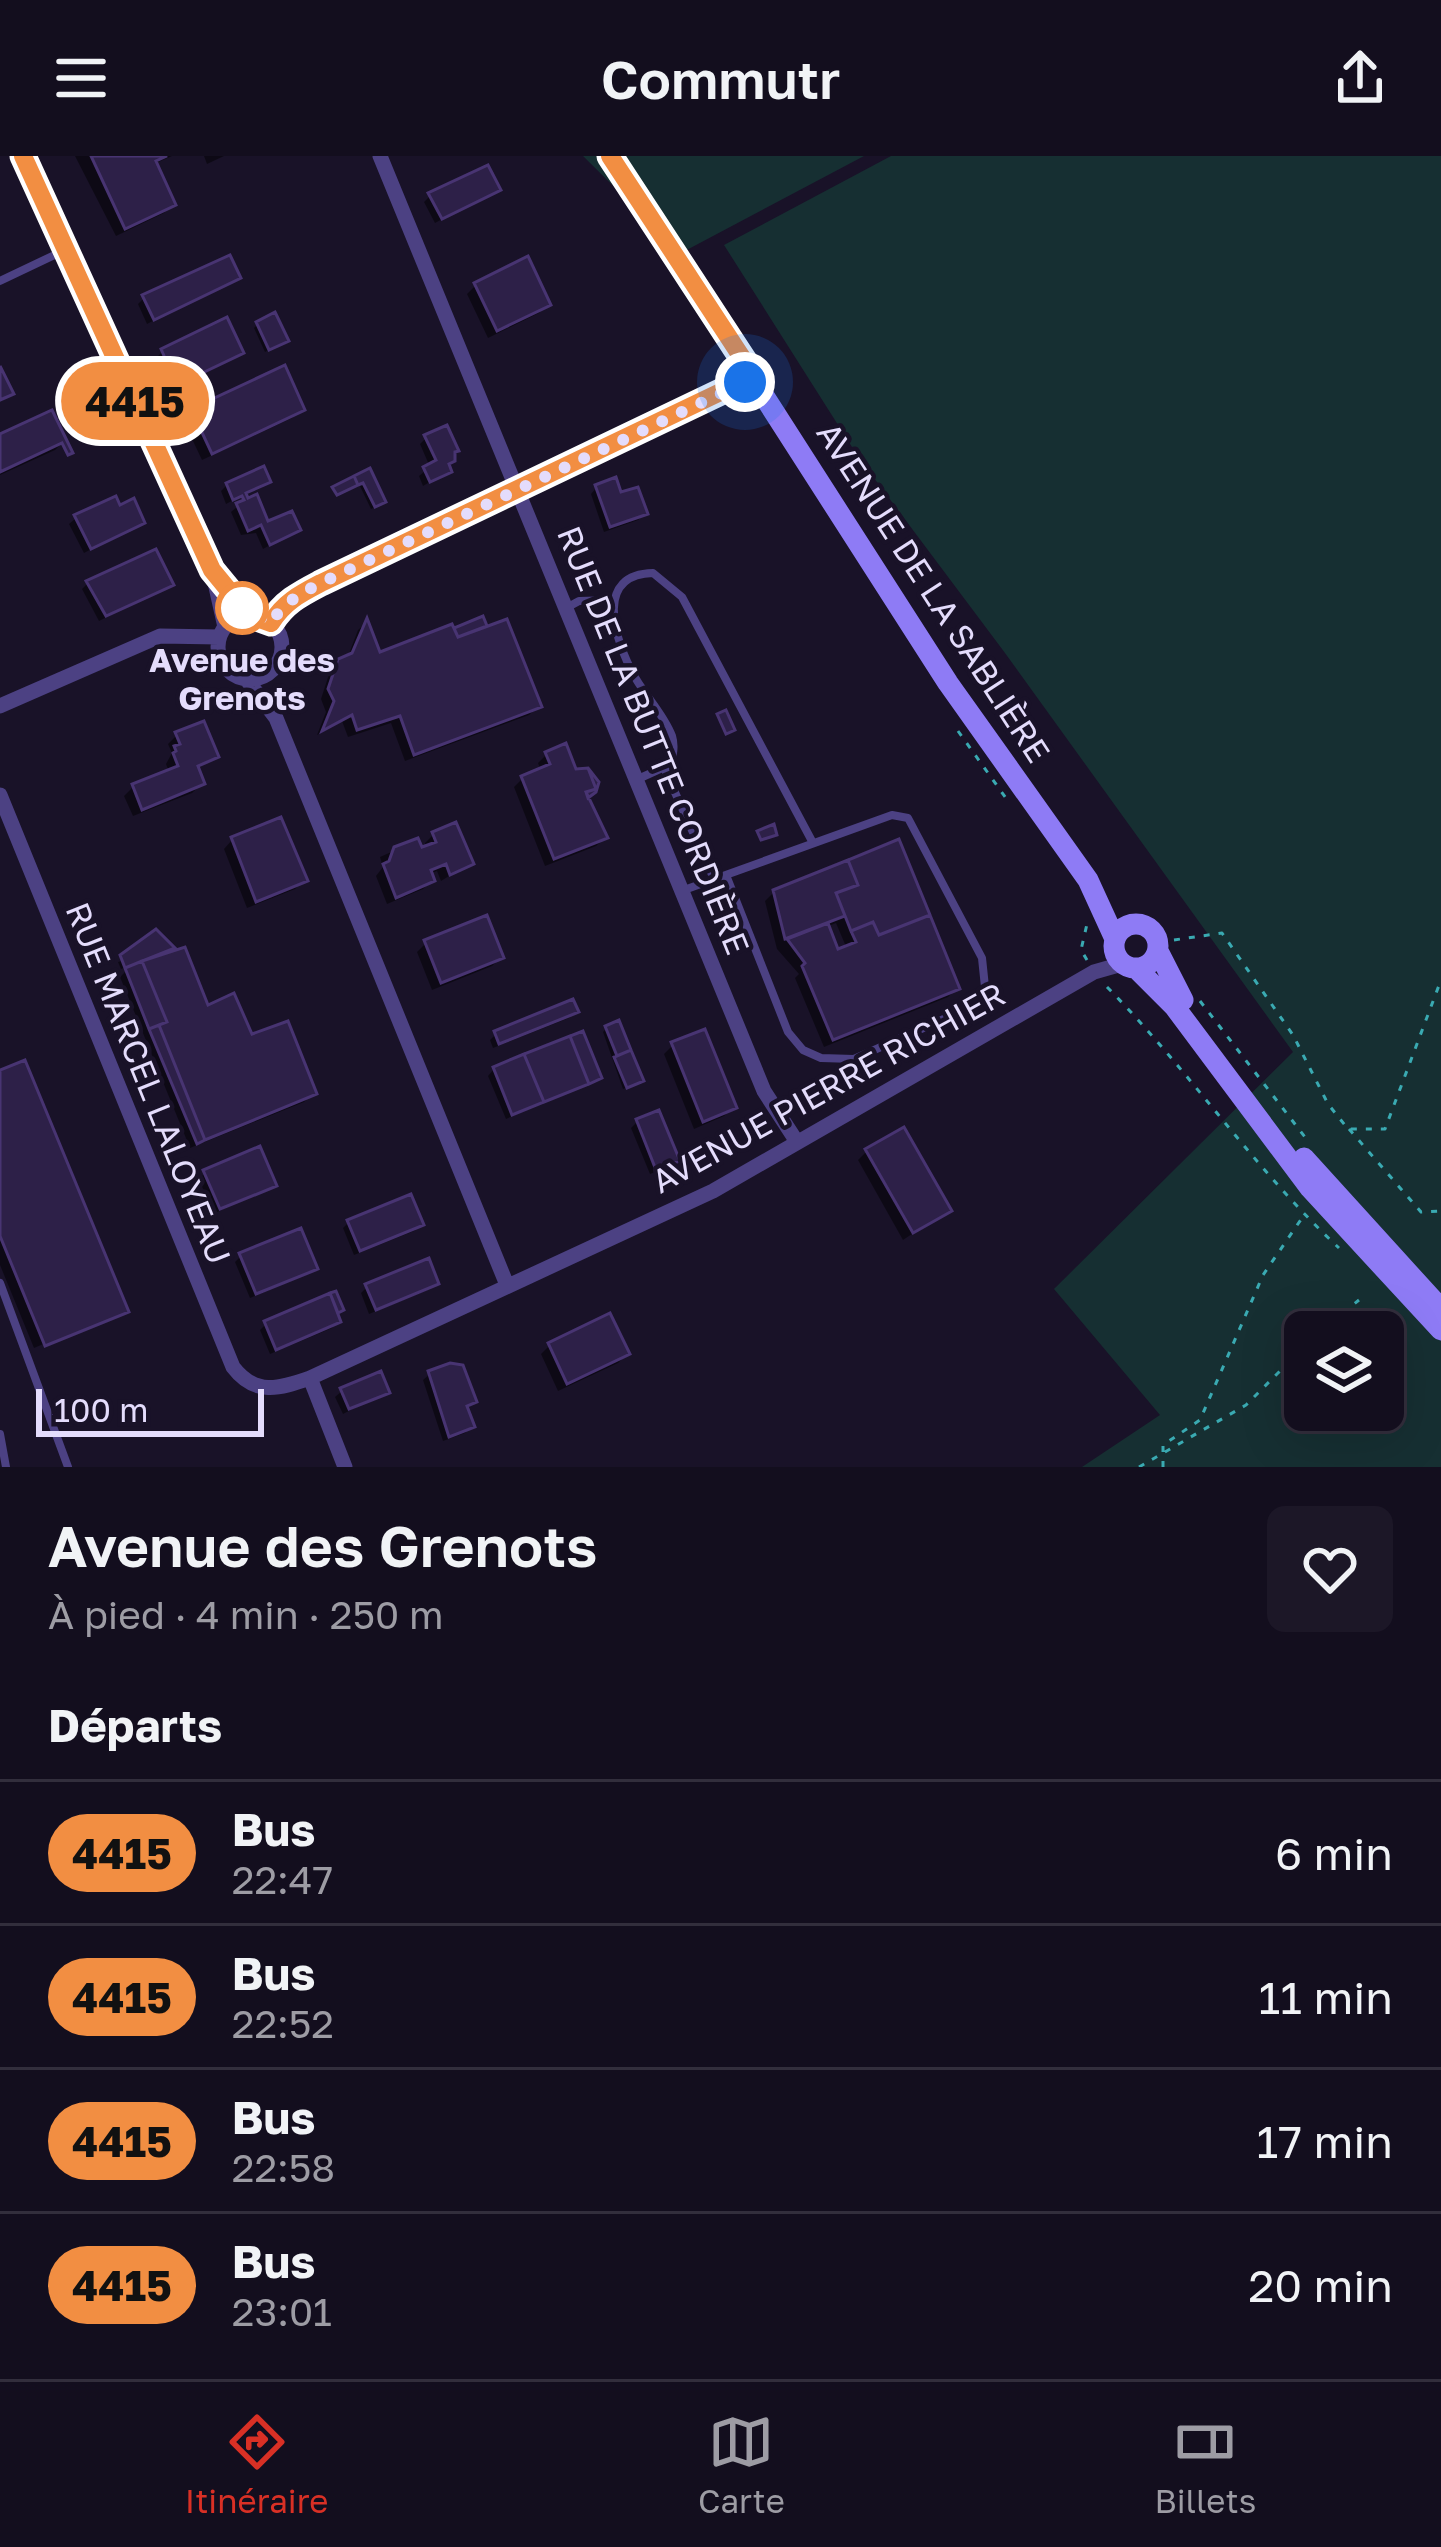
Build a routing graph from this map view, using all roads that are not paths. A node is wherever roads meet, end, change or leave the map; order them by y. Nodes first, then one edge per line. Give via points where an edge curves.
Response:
1 (23, 156) edge
2 (380, 156) edge
3 (610, 156) edge
4 (66, 250) junction
5 (0, 281) edge
6 (754, 376) junction
7 (520, 490) junction
8 (212, 570) junction
9 (614, 600) junction
10 (568, 607) junction
11 (249, 615) junction
12 (271, 623) junction
13 (222, 632) junction
14 (190, 639) junction
15 (221, 662) junction
16 (274, 669) junction
17 (247, 680) junction
18 (0, 706) edge
19 (276, 718) junction
20 (664, 768) junction
21 (637, 779) junction
22 (0, 795) edge
23 (813, 843) junction
24 (726, 875) junction
25 (714, 880) junction
26 (1088, 880) junction
27 (682, 891) junction
28 (1135, 923) junction
29 (1166, 946) junction
30 (1122, 956) junction
31 (797, 1142) junction
32 (0, 1283) edge
33 (506, 1285) junction
34 (1441, 1309) edge
35 (1441, 1330) edge
36 (310, 1378) junction
37 (253, 1386) joint
38 (0, 1434) edge
39 (6, 1467) edge
40 (68, 1467) edge
41 (345, 1467) edge

1 - 4 street
2 - 7 street, RUE DE LA BUTTE CORDIÈRE
3 - 6 main road, AVENUE DE LA SABLIÈRE
4 - 5 lane
4 - 8 street
6 - 7 street
6 - 26 main road, AVENUE DE LA SABLIÈRE via 948,683
7 - 10 street, RUE DE LA BUTTE CORDIÈRE
7 - 12 street via 296,596
8 - 11 street
8 - 13 street
9 - 10 lane
9 - 20 lane via 630,668 671,733 671,764
9 - 23 lane via 637,573 653,573 682,597
10 - 21 street, RUE DE LA BUTTE CORDIÈRE
11 - 12 street
11 - 13 street
12 - 16 street via 283,649
13 - 14 street
13 - 15 street
14 - 15 street
14 - 18 street via 160,636
15 - 17 street
16 - 17 street
16 - 19 street
17 - 19 street
19 - 33 street
20 - 21 lane
20 - 25 lane
21 - 27 street, RUE DE LA BUTTE CORDIÈRE
22 - 37 street, RUE MARCEL LALOYEAU via 232,1367
23 - 24 lane
23 - 24 lane via 892,815 908,818 982,958 985,987 975,1006 854,1059 803,1049 788,1032
24 - 25 lane
25 - 27 lane
26 - 28 main road, AVENUE DE LA SABLIÈRE
26 - 30 main road, AVENUE DE LA SABLIÈRE
27 - 31 street, RUE DE LA BUTTE CORDIÈRE via 764,1091
28 - 29 main road
28 - 30 main road via 1124,927
29 - 30 main road via 1150,964
29 - 34 main road via 1183,999 1281,1130
30 - 31 street, AVENUE PIERRE RICHIER
30 - 35 main road via 1174,1006 1310,1188
31 - 33 street, AVENUE PIERRE RICHIER via 713,1191
32 - 40 lane
33 - 36 street, AVENUE PIERRE RICHIER
36 - 37 street, AVENUE PIERRE RICHIER
36 - 41 street
38 - 39 lane

